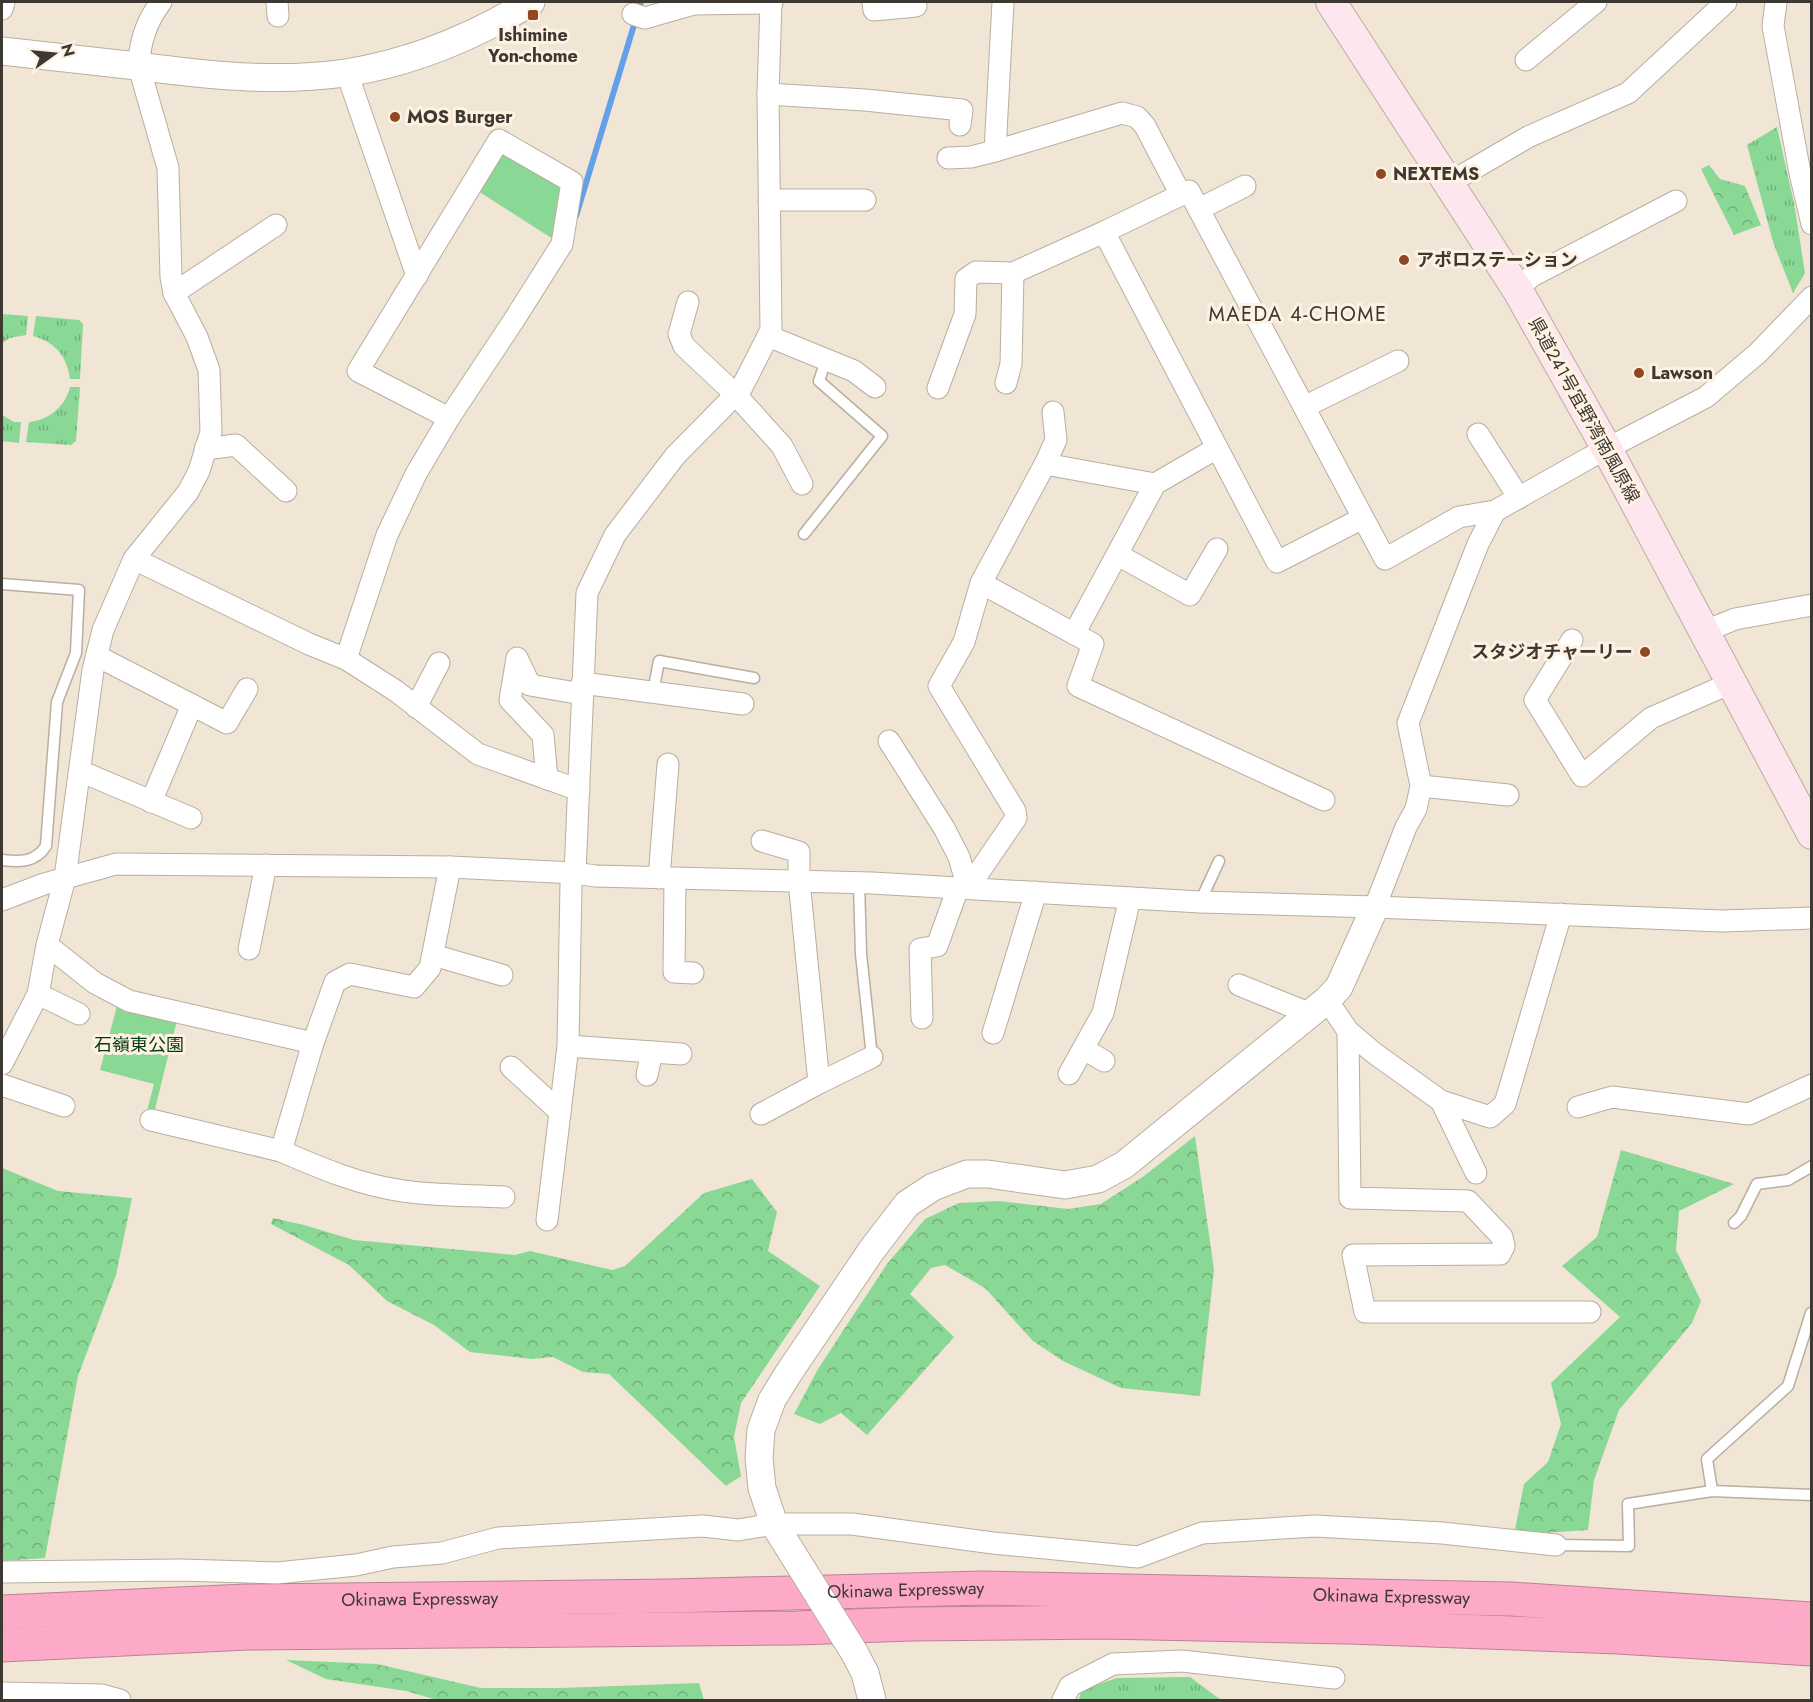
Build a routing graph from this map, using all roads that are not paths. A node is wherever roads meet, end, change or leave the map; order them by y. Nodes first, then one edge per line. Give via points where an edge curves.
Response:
1 (4, 2) edge
2 (160, 2) edge
3 (531, 2) edge
4 (772, 2) edge
5 (873, 2) edge
6 (1003, 2) edge
7 (1331, 2) edge
8 (1596, 2) edge
9 (1726, 2) edge
10 (1770, 3) edge
11 (916, 6) dead end
12 (2, 9) edge
13 (638, 16) dead end
14 (2, 51) edge
15 (1526, 60) dead end
16 (139, 67) junction
17 (347, 73) junction
18 (768, 94) junction
19 (960, 125) dead end
20 (995, 151) junction
21 (948, 158) dead end
22 (1449, 183) junction
23 (1245, 186) dead end
24 (1181, 195) junction
25 (769, 200) junction
26 (865, 200) dead end
27 (1676, 201) dead end
28 (1199, 208) junction
29 (1812, 224) edge
30 (276, 225) dead end
31 (1104, 232) junction
32 (1013, 273) junction
33 (417, 276) junction
34 (1517, 289) junction
35 (174, 293) junction
36 (1812, 297) edge
37 (688, 302) dead end
38 (768, 336) junction
39 (826, 360) junction
40 (1398, 361) dead end
41 (1006, 383) dead end
42 (875, 387) dead end
43 (938, 388) dead end
44 (736, 395) junction
45 (1304, 407) junction
46 (1053, 412) dead end
47 (449, 418) junction
48 (1478, 434) dead end
49 (1217, 448) junction
50 (205, 449) junction
51 (1607, 449) junction
52 (1046, 464) junction
53 (802, 484) dead end
54 (1155, 484) junction
55 (286, 491) dead end
56 (1519, 498) junction
57 (1495, 511) junction
58 (1363, 518) junction
59 (804, 534) dead end
60 (1217, 549) dead end
61 (1118, 555) junction
62 (134, 558) junction
63 (981, 583) junction
64 (2, 584) edge
65 (1812, 605) edge
66 (1703, 632) junction
67 (1074, 634) junction
68 (1572, 640) dead end
69 (97, 656) junction
70 (346, 659) junction
71 (439, 663) dead end
72 (754, 678) dead end
73 (1731, 683) junction
74 (582, 688) junction
75 (247, 689) dead end
76 (653, 692) junction
77 (743, 704) dead end
78 (192, 705) junction
79 (416, 707) junction
80 (889, 741) dead end
81 (668, 764) dead end
82 (80, 771) junction
83 (547, 779) junction
84 (1421, 786) junction
85 (579, 790) junction
86 (1508, 795) dead end
87 (1324, 800) dead end
88 (151, 802) junction
89 (191, 818) dead end
90 (1812, 834) edge
91 (762, 841) dead end
92 (2, 860) edge
93 (1220, 861) dead end
94 (266, 865) junction
95 (450, 867) junction
96 (575, 873) junction
97 (65, 878) junction
98 (667, 878) junction
99 (799, 881) junction
100 (859, 882) junction
101 (963, 888) junction
102 (1036, 892) junction
103 (1130, 898) junction
104 (2, 900) edge
105 (1200, 902) junction
106 (1375, 907) junction
107 (1561, 914) junction
108 (1812, 918) edge
109 (47, 945) junction
110 (249, 949) dead end
111 (433, 955) junction
112 (676, 973) dead end
113 (502, 975) dead end
114 (1239, 985) dead end
115 (38, 994) junction
116 (1319, 1007) junction
117 (79, 1014) dead end
118 (922, 1018) dead end
119 (1348, 1031) junction
120 (993, 1033) dead end
121 (313, 1043) junction
122 (568, 1046) junction
123 (1084, 1049) junction
124 (652, 1052) junction
125 (681, 1054) dead end
126 (872, 1057) joint
127 (1104, 1061) dead end
128 (2, 1064) edge
129 (511, 1067) dead end
130 (1070, 1074) dead end
131 (647, 1075) dead end
132 (819, 1083) junction
133 (2, 1085) edge
134 (1812, 1085) edge
135 (1441, 1101) junction
136 (64, 1106) dead end
137 (1578, 1107) dead end
138 (560, 1112) junction
139 (761, 1114) dead end
140 (151, 1120) dead end
141 (281, 1151) junction
142 (1812, 1166) edge
143 (1476, 1173) dead end
144 (504, 1197) dead end
145 (548, 1220) dead end
146 (1734, 1223) dead end
147 (1590, 1312) dead end
148 (1811, 1313) edge
149 (1712, 1491) junction
150 (1812, 1495) edge
151 (774, 1524) junction
152 (1556, 1545) joint
153 (2, 1572) edge
154 (2, 1612) edge
155 (1812, 1619) edge
156 (2, 1645) edge
157 (1812, 1648) edge
158 (1334, 1678) dead end
159 (2, 1693) edge
160 (120, 1701) edge
161 (872, 1701) edge
162 (1063, 1701) edge

1 - 12 street
2 - 16 street via 143,33
3 - 17 street via 452,42
4 - 13 street via 694,4
4 - 18 street
5 - 11 street via 874,10
6 - 20 street
7 - 22 main road, 県道241号宜野湾南風原線
8 - 15 street
9 - 22 street via 1628,93 1528,137
10 - 29 street
14 - 16 street
16 - 17 street via 266,78
16 - 35 street via 168,168
17 - 33 street
18 - 19 street via 962,110
18 - 25 street
20 - 21 street
20 - 24 street via 1122,113 1137,117 1145,126
22 - 34 main road, 県道241号宜野湾南風原線
23 - 28 street
24 - 28 street via 1189,191
24 - 31 street
25 - 26 street
25 - 38 street
27 - 34 street via 1532,276
28 - 45 street
30 - 35 street
31 - 32 street
31 - 49 street
32 - 41 street via 1011,364
32 - 43 street via 976,273 966,279 965,314
33 - 47 street via 358,371
33 - 47 street via 499,140 573,182 562,244
34 - 51 main road, 県道241号宜野湾南風原線
35 - 50 street via 209,370 211,432
36 - 51 street via 1758,353 1706,397
37 - 44 street via 680,334 684,346
38 - 39 street
38 - 44 street
39 - 42 street via 854,371
39 - 59 lane via 819,381 882,436
40 - 45 street
44 - 53 street via 782,446
44 - 74 street via 675,456 615,535 587,593
45 - 58 street
46 - 52 street via 1056,440
47 - 70 street via 387,535
48 - 56 street
49 - 54 street
49 - 58 street via 1277,562
50 - 55 street via 236,445
50 - 62 street via 188,492
51 - 56 street
51 - 66 main road, 県道241号宜野湾南風原線
52 - 54 street
52 - 63 street
54 - 61 street
56 - 57 street
57 - 58 street via 1460,517 1385,559
57 - 84 street via 1478,544 1408,723
60 - 61 street via 1190,595
61 - 67 street
62 - 69 street via 103,630
62 - 70 street
63 - 67 street
63 - 101 street via 964,642 939,686 1016,818
64 - 92 lane via 79,590 76,653 57,702 46,846 41,853 22,862
65 - 66 street via 1735,619
66 - 73 main road, 県道241号宜野湾南風原線
67 - 87 street via 1093,644 1078,686
68 - 73 street via 1535,700 1582,776 1651,718
69 - 78 street
69 - 82 street
70 - 79 street
71 - 79 street
72 - 76 lane via 659,660
73 - 90 main road, 県道241号宜野湾南風原線
74 - 76 street
74 - 83 street via 530,685 517,658 510,700 543,735
74 - 85 street
75 - 78 street via 227,723
76 - 77 street
78 - 88 street
79 - 83 street via 478,754
80 - 101 street via 959,857
81 - 98 street
82 - 88 street
82 - 97 street
83 - 85 street
84 - 86 street
84 - 106 street via 1416,808
85 - 96 street
88 - 89 street
91 - 99 street via 799,852
93 - 105 lane
94 - 95 street
94 - 97 street via 116,864
94 - 110 street
95 - 96 street
95 - 111 street
96 - 98 street
96 - 122 street via 571,884
97 - 104 street
97 - 109 street
98 - 99 street
98 - 112 street
99 - 100 street
99 - 132 street
100 - 101 street
100 - 126 lane via 861,954
101 - 102 street
101 - 118 street via 937,946 921,949
102 - 103 street
102 - 120 street
103 - 105 street
103 - 123 street via 1103,1013
105 - 106 street
106 - 107 street
106 - 116 street via 1339,987
107 - 108 street via 1722,921
107 - 135 street via 1505,1104 1490,1117
109 - 115 street
109 - 121 street via 94,983 129,1001
111 - 113 street
111 - 121 street via 430,968 414,987 350,974 335,982
114 - 116 street
115 - 117 street
115 - 128 street
116 - 119 street
116 - 151 street via 1124,1165 1098,1179 1065,1185 967,1174 933,1187 907,1204 864,1260 772,1400 761,1430 759,1458 762,1488
119 - 135 street
119 - 147 street via 1350,1198 1468,1201 1502,1237 1504,1246 1500,1254 1353,1255 1365,1312
121 - 141 street
122 - 124 street
122 - 138 street
123 - 127 street
123 - 130 street
124 - 125 street
124 - 131 street
126 - 132 street
129 - 138 street
132 - 139 street
133 - 136 street
134 - 137 street via 1749,1114 1612,1097
135 - 143 street
138 - 145 street
140 - 141 street
141 - 144 street via 367,1184 404,1191
142 - 146 lane via 1788,1180 1757,1184
148 - 149 lane via 1788,1386 1707,1459
149 - 150 lane
149 - 152 lane via 1628,1504 1629,1546
151 - 152 street via 852,1524 1138,1557 1202,1533 1315,1526 1442,1533
151 - 153 street via 738,1530 703,1526 498,1538 442,1553 277,1573
151 - 161 street, bridge via 854,1652 865,1673
154 - 155 highway, Okinawa Expressway via 258,1601 983,1588 1511,1599
156 - 157 highway, Okinawa Expressway via 247,1633 1102,1622 1337,1626
158 - 162 street via 1182,1661 1113,1664 1070,1686
159 - 160 street via 102,1695

